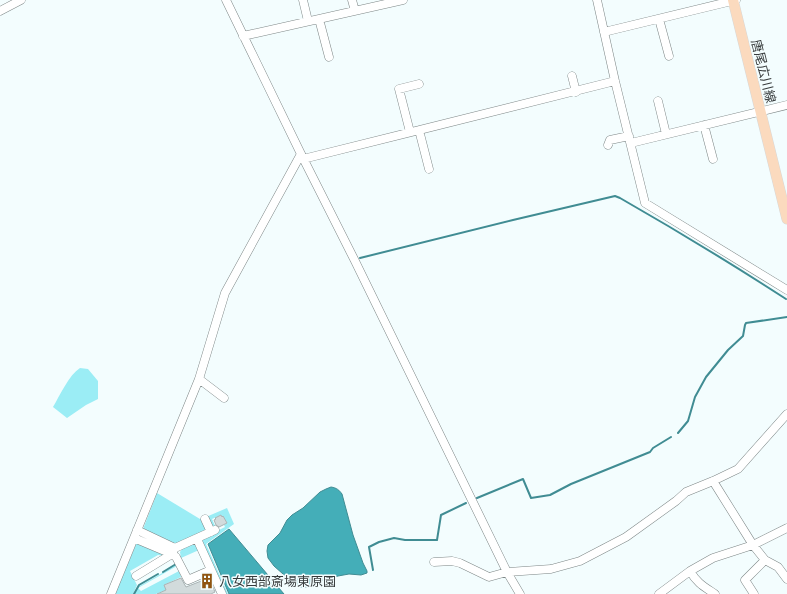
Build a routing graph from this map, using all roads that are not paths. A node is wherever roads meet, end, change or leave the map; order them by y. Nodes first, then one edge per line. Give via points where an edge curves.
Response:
1 (21, 0) edge
2 (226, 0) edge
3 (303, 0) edge
4 (352, 0) edge
5 (399, 0) edge
6 (597, 0) edge
7 (734, 0) edge
8 (0, 11) edge
9 (355, 11) junction
10 (319, 19) junction
11 (659, 19) junction
12 (308, 21) junction
13 (604, 32) junction
14 (244, 36) junction
15 (669, 56) dead end
16 (329, 57) dead end
17 (572, 76) dead end
18 (615, 82) junction
19 (418, 84) dead end
20 (576, 92) junction
21 (658, 101) dead end
22 (787, 105) edge
23 (761, 112) junction
24 (704, 125) junction
25 (419, 130) junction
26 (410, 132) junction
27 (666, 134) junction
28 (630, 139) junction
29 (608, 145) dead end
30 (302, 157) junction
31 (713, 160) dead end
32 (429, 170) dead end
33 (787, 219) edge
34 (787, 290) edge
35 (199, 379) junction
36 (224, 398) dead end
37 (787, 414) edge
38 (713, 481) junction
39 (205, 519) dead end
40 (787, 528) edge
41 (136, 534) junction
42 (197, 539) junction
43 (753, 545) junction
44 (174, 551) junction
45 (765, 560) junction
46 (434, 562) dead end
47 (211, 570) junction
48 (690, 571) junction
49 (508, 572) junction
50 (136, 576) dead end
51 (787, 579) edge
52 (111, 594) edge
53 (222, 594) edge
54 (520, 594) edge
55 (659, 594) edge
56 (715, 594) edge
57 (754, 594) edge

1 - 8 street
2 - 14 street
3 - 12 street
4 - 9 street
5 - 9 street
6 - 13 street
7 - 11 street
7 - 23 main road, 唐尾広川線
9 - 10 street
10 - 12 street
10 - 16 street
11 - 13 street
11 - 15 street
12 - 14 street
13 - 18 street
14 - 30 street
17 - 20 street
18 - 20 street
18 - 28 street
19 - 26 street via 399,89
20 - 25 street
21 - 27 street
22 - 23 street
23 - 24 street
23 - 33 main road, 唐尾広川線
24 - 27 street
24 - 31 street
25 - 26 street
25 - 32 street
26 - 30 street
27 - 28 street
28 - 29 street via 610,140
28 - 34 street via 645,203
30 - 35 street via 225,293
30 - 49 street
35 - 36 street
35 - 41 street
37 - 38 street via 738,469
38 - 43 street
38 - 49 street via 686,492 626,537 580,560 551,569
39 - 42 street via 213,531
40 - 43 street
41 - 44 street
41 - 52 street
42 - 44 street
42 - 47 street
43 - 45 street
43 - 48 street via 713,558
44 - 47 street via 188,580
44 - 50 street
45 - 51 street via 778,567
45 - 57 street via 745,580
46 - 49 street via 460,563 489,578
47 - 53 street
48 - 55 street
48 - 56 street via 694,579
49 - 54 street

